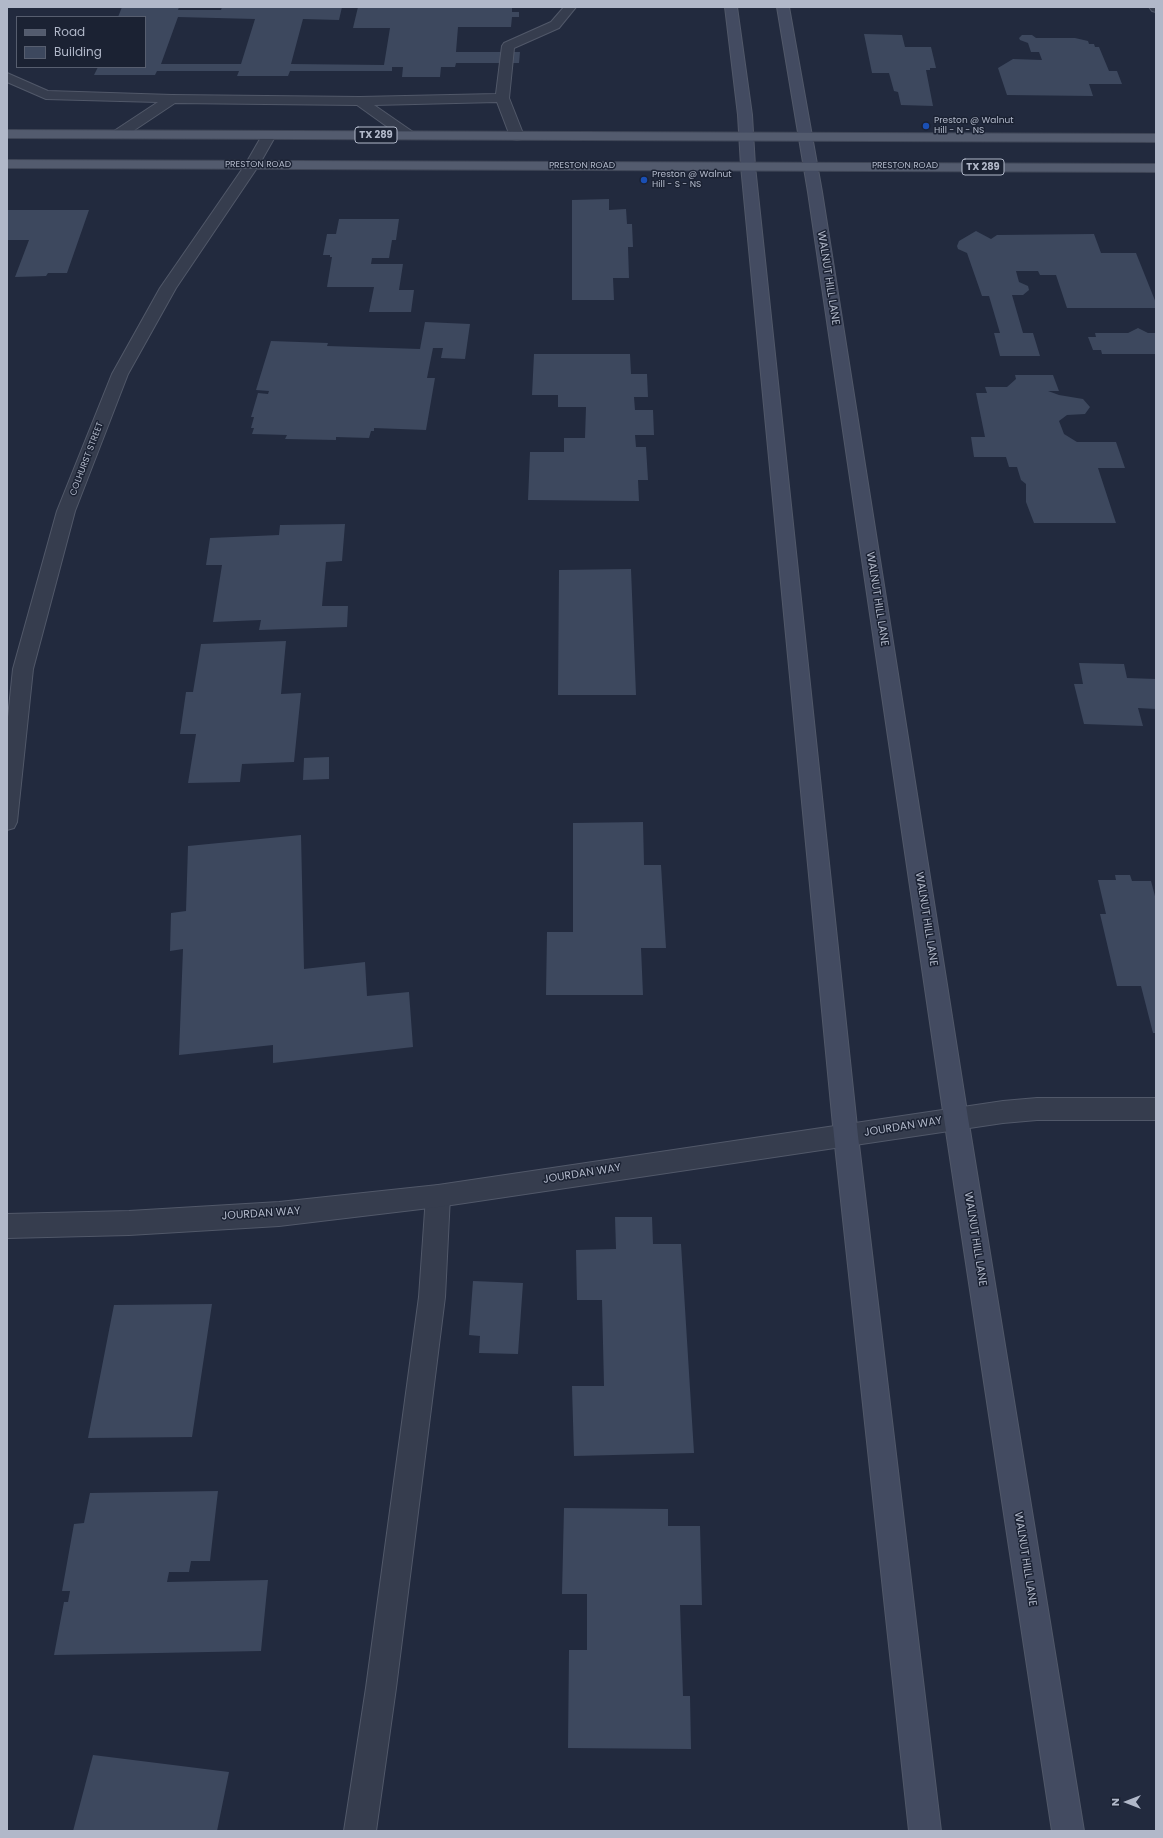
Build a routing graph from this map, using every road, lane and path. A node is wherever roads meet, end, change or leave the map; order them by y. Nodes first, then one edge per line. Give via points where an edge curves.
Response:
1 (570, 7) edge
2 (731, 7) edge
3 (783, 7) edge
4 (7, 77) edge
5 (502, 98) junction
6 (172, 99) junction
7 (360, 101) junction
8 (7, 134) edge
9 (118, 134) junction
10 (269, 135) junction
11 (408, 135) junction
12 (517, 136) junction
13 (746, 136) junction
14 (806, 136) junction
15 (1156, 138) edge
16 (7, 164) edge
17 (252, 165) junction
18 (748, 166) junction
19 (811, 166) junction
20 (1156, 168) edge
21 (7, 822) edge
22 (1156, 1109) edge
23 (956, 1118) junction
24 (846, 1136) junction
25 (438, 1196) junction
26 (7, 1226) edge
27 (360, 1831) edge
28 (925, 1831) edge
29 (1068, 1831) edge

1 - 5 street via 555,25 508,46
2 - 13 main road
3 - 14 main road, WALNUT HILL LANE
4 - 6 street via 46,95
5 - 7 street
5 - 12 street
6 - 7 street
6 - 9 street
7 - 11 street
8 - 9 main road, TX 289
9 - 10 main road, TX 289
10 - 11 main road, TX 289
10 - 17 street, COLHURST STREET
11 - 12 main road, TX 289
12 - 13 main road, TX 289
13 - 14 main road, TX 289
13 - 18 main road
14 - 15 main road, TX 289
14 - 19 main road, WALNUT HILL LANE
16 - 17 main road, PRESTON ROAD / TX 289
17 - 18 main road, PRESTON ROAD / TX 289
17 - 21 street, COLHURST STREET via 168,288 120,374 66,512 23,669
18 - 19 main road, PRESTON ROAD / TX 289
18 - 24 main road
19 - 20 main road, PRESTON ROAD / TX 289
19 - 23 main road, WALNUT HILL LANE
22 - 23 street, JOURDAN WAY via 1037,1108
23 - 24 street, JOURDAN WAY
23 - 29 main road, WALNUT HILL LANE
24 - 25 street, JOURDAN WAY
24 - 28 main road
25 - 26 street, JOURDAN WAY via 279,1214 129,1223
25 - 27 street via 432,1297

